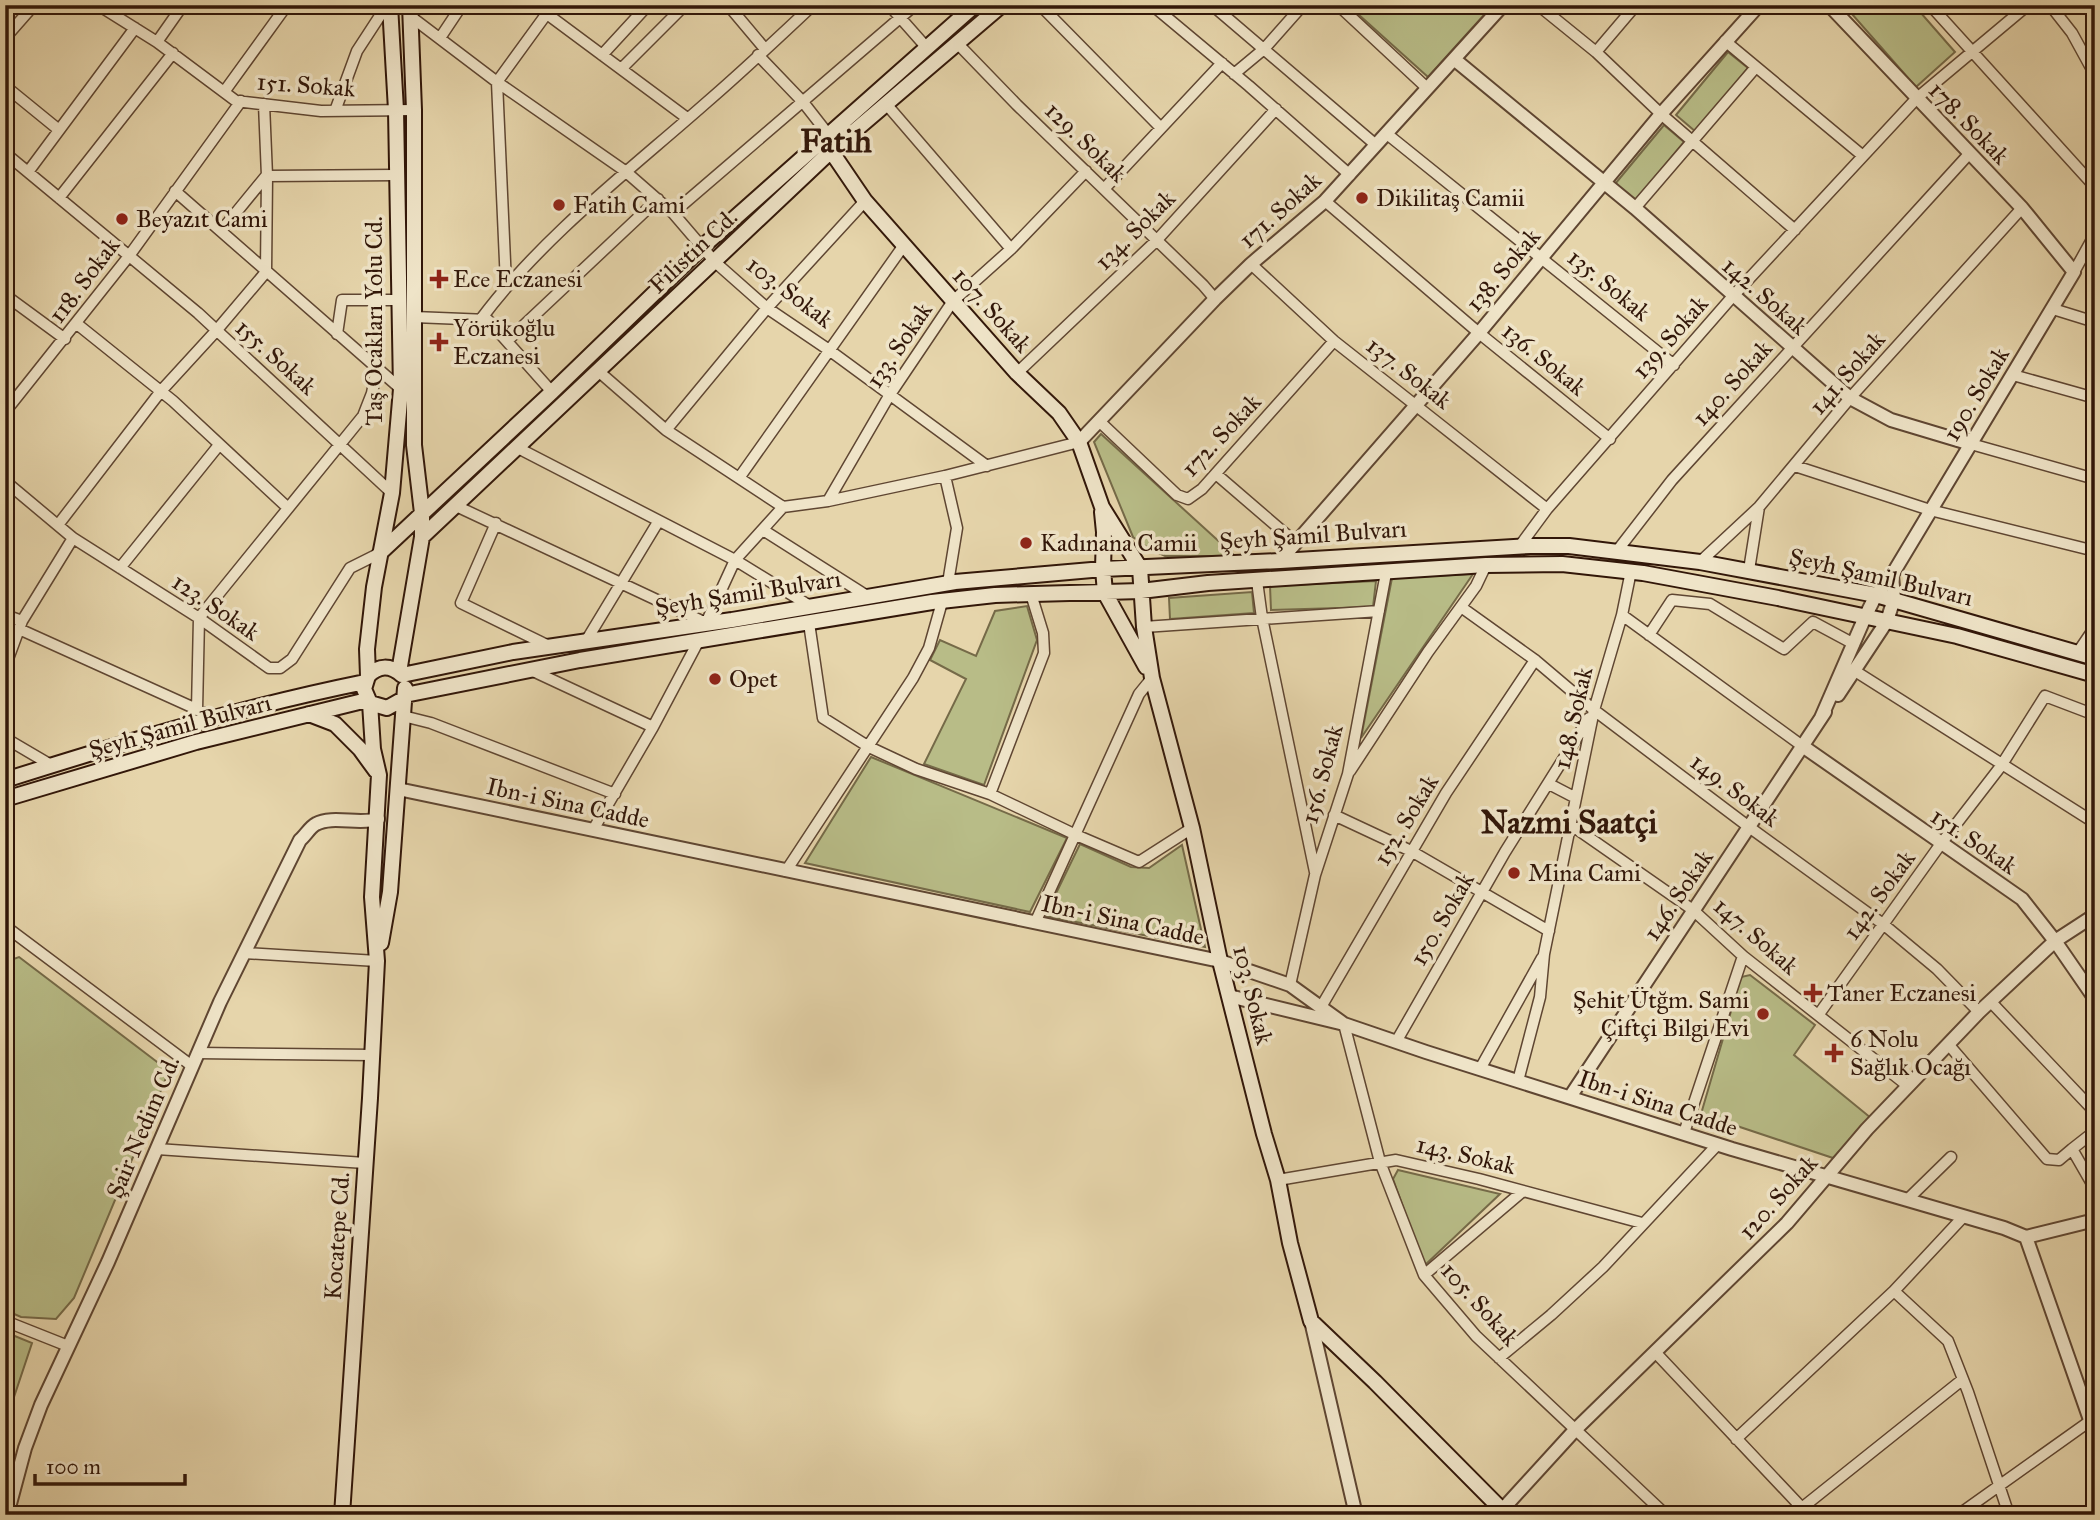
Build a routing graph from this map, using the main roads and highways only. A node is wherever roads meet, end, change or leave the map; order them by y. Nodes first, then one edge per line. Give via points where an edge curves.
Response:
1 (388, 5) edge
2 (975, 5) edge
3 (1002, 5) edge
4 (410, 11) edge
5 (828, 134) junction
6 (831, 151) junction
7 (1102, 507) junction
8 (422, 513) junction
9 (422, 537) junction
10 (380, 553) junction
11 (1139, 568) junction
12 (1103, 569) junction
13 (1141, 591) junction
14 (1105, 593) junction
15 (2095, 657) edge
16 (400, 674) junction
17 (2095, 676) edge
18 (1152, 678) junction
19 (366, 679) junction
20 (404, 697) junction
21 (369, 701) junction
22 (309, 715) junction
23 (379, 775) junction
24 (5, 780) edge
25 (5, 799) edge
26 (377, 961) junction
27 (1502, 1513) edge
28 (342, 1515) edge

1 - 10 main road, Taş Ocakları Yolu Cd. via 396,110 401,389 392,493
2 - 5 main road, Filistin Cd.
3 - 6 main road, Filistin Cd.
4 - 8 main road, Taş Ocakları Yolu Cd. via 414,445
5 - 6 main road
5 - 8 main road, Filistin Cd.
6 - 7 main road, 107. Sokak via 865,201 1017,373 1059,413 1079,442
6 - 9 main road, Filistin Cd.
7 - 11 main road
7 - 12 main road, 103. Sokak
8 - 9 main road, Taş Ocakları Yolu Cd.
8 - 10 main road, Filistin Cd.
9 - 16 main road, Taş Ocakları Yolu Cd.
10 - 19 main road, Taş Ocakları Yolu Cd.
11 - 12 main road, Şeyh Şamil Bulvarı
11 - 13 main road, 103. Sokak
11 - 15 main road, Şeyh Şamil Bulvarı via 1569,546 1700,562 1876,594
12 - 14 main road, 103. Sokak
12 - 16 main road, Şeyh Şamil Bulvarı via 948,583
13 - 14 main road, Şeyh Şamil Bulvarı
13 - 17 main road, Şeyh Şamil Bulvarı via 1486,565 1562,564 1740,590 2002,648
13 - 18 main road, 103. Sokak
14 - 18 main road, 103. Sokak
14 - 20 main road, Şeyh Şamil Bulvarı via 995,595 942,602 580,660
16 - 19 main road, Şeyh Şamil Bulvarı via 386,667
16 - 20 main road
18 - 27 main road, 103. Sokak via 1311,1321
19 - 21 main road
19 - 24 main road, Şeyh Şamil Bulvarı via 214,717
20 - 21 main road, Şeyh Şamil Bulvarı via 387,708
20 - 26 main road, Kocatepe Cd. via 390,892
21 - 22 main road, Şeyh Şamil Bulvarı
21 - 23 main road, Kocatepe Cd.
22 - 23 main road via 335,724
22 - 25 main road, Şeyh Şamil Bulvarı via 195,742
23 - 26 main road, Kocatepe Cd. via 372,897
26 - 28 main road, Kocatepe Cd.

